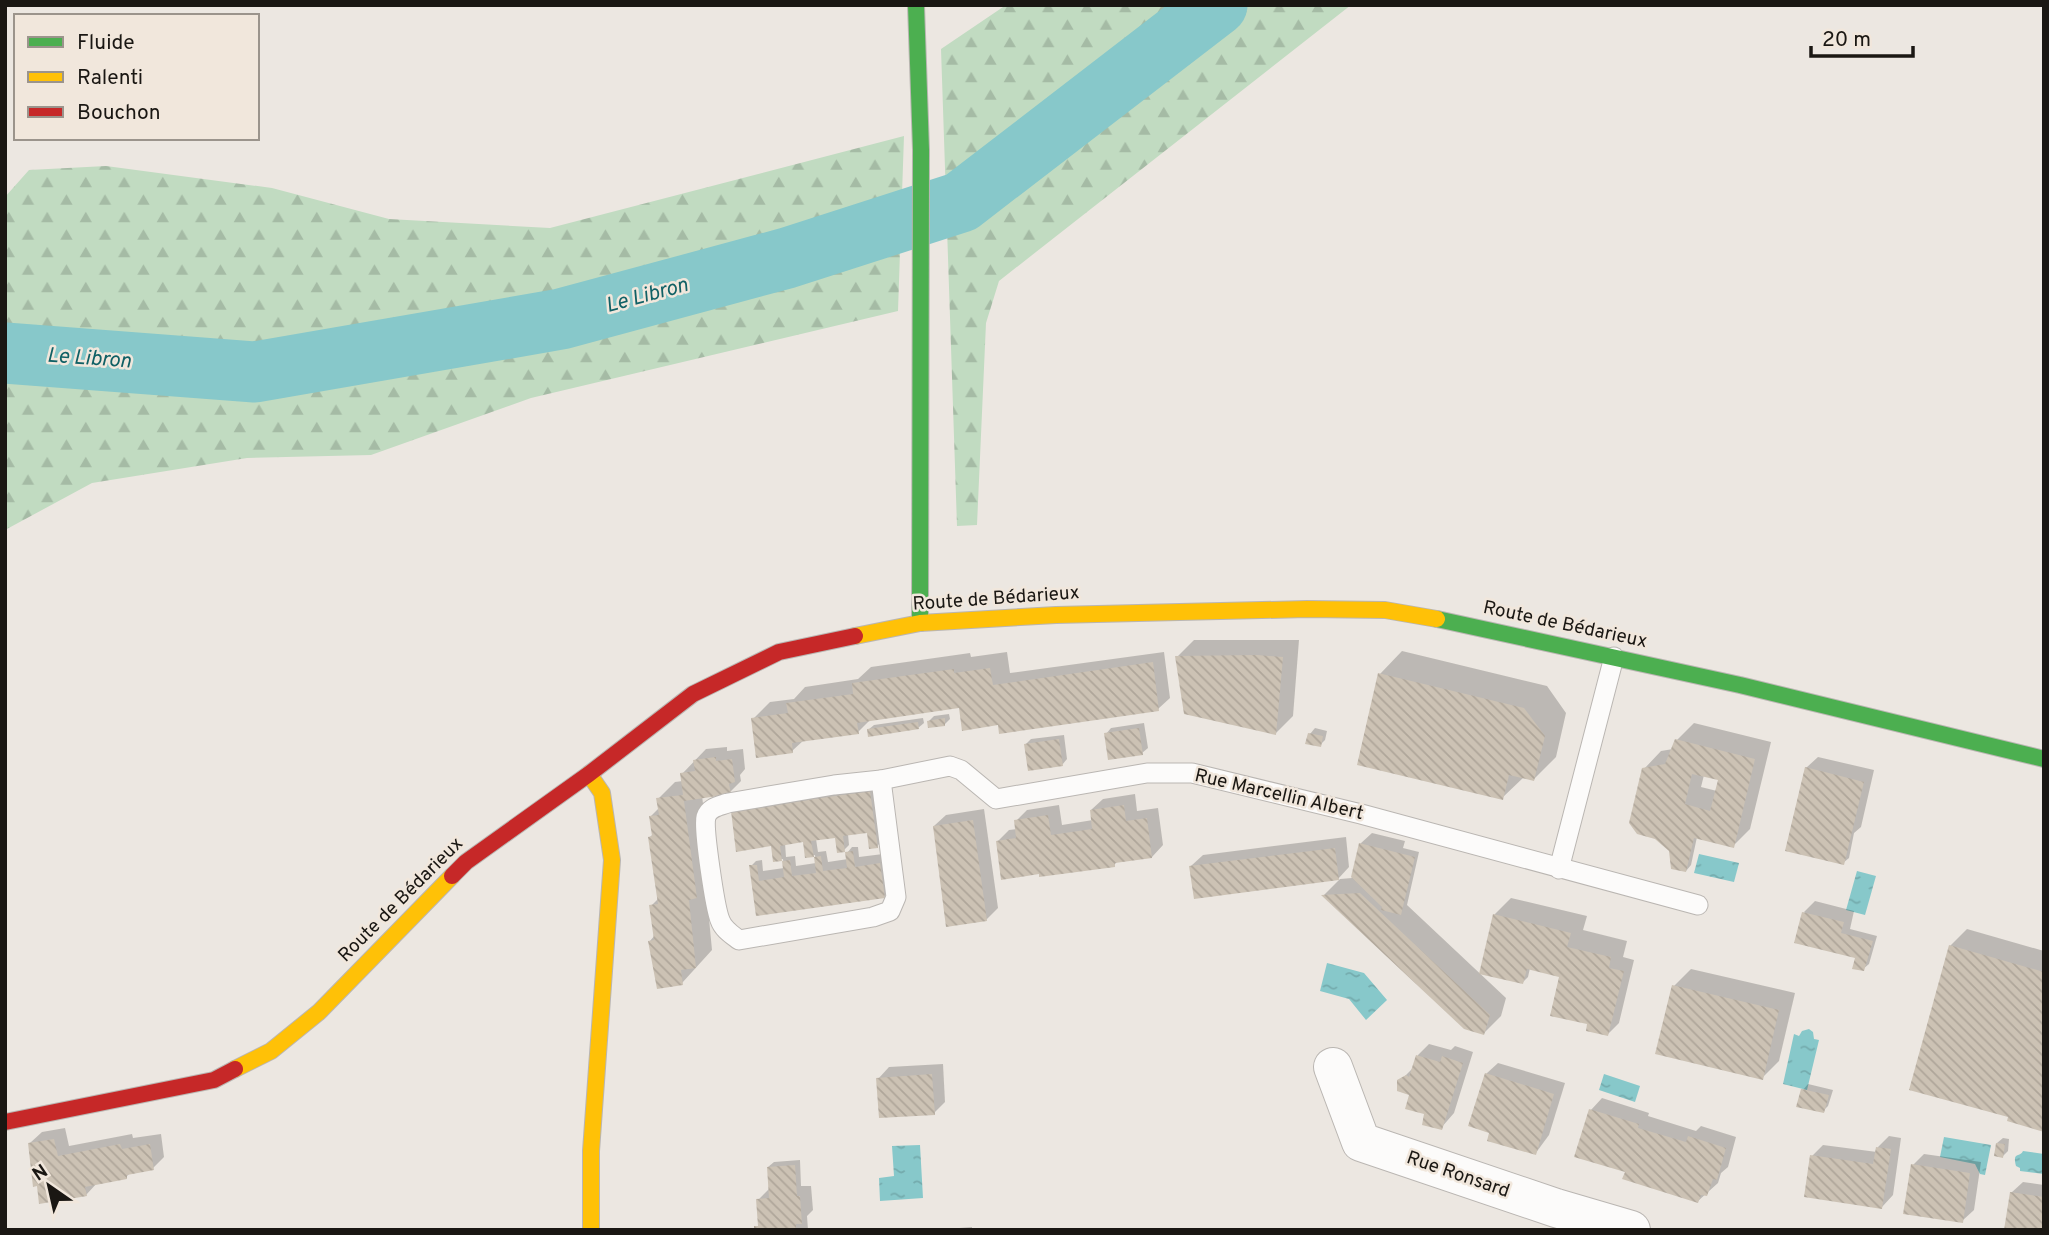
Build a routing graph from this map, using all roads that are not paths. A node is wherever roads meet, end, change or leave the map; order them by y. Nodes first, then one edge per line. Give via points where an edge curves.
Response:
1 (916, 5) edge
2 (920, 623) junction
3 (1614, 657) junction
4 (2044, 759) edge
5 (589, 774) junction
6 (881, 780) junction
7 (1559, 869) junction
8 (1698, 905) dead end
9 (1333, 1067) dead end
10 (5, 1122) edge
11 (591, 1230) edge
12 (1631, 1230) edge

1 - 2 street via 921,150
2 - 3 street, Route de Bédarieux via 1056,615 1385,610
2 - 5 street, Route de Bédarieux via 779,652 693,694
3 - 4 street, Route de Bédarieux
3 - 7 lane
5 - 10 street, Route de Bédarieux via 466,862 319,1012 271,1051 214,1080
5 - 11 street via 602,793 612,860
6 - 6 lane, Rue Marcellin Albert via 712,808 706,817 711,882 724,929 738,940 890,911 897,898
6 - 7 lane, Rue Marcellin Albert via 950,766 996,799 1147,773 1192,772
7 - 8 lane, Rue Marcellin Albert
9 - 12 street, Rue Ronsard via 1361,1142

